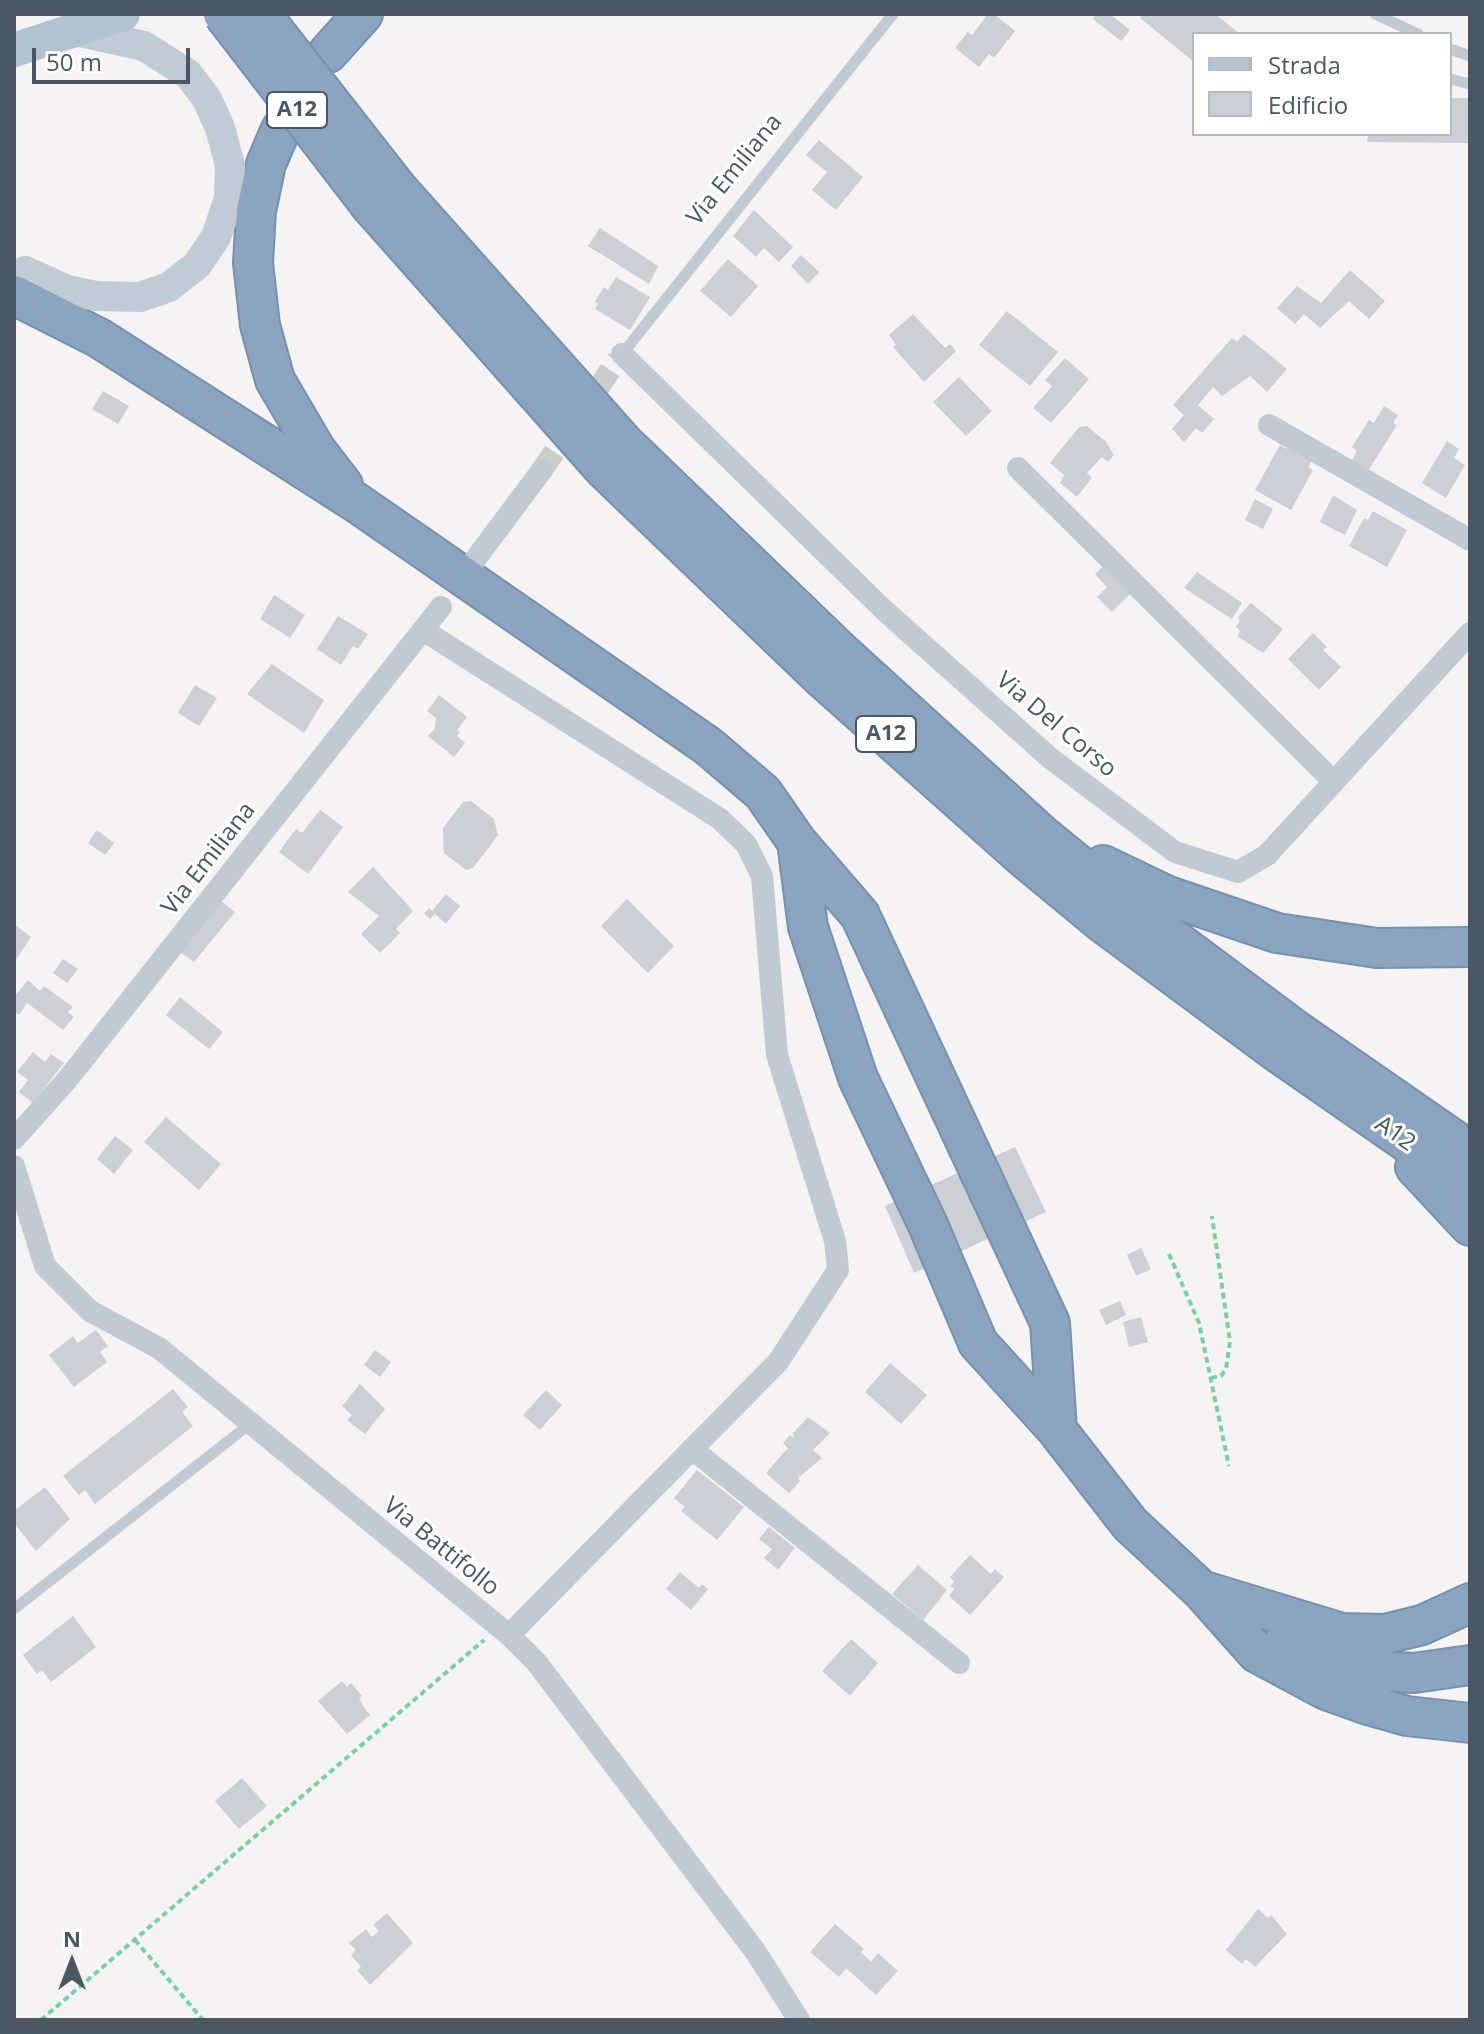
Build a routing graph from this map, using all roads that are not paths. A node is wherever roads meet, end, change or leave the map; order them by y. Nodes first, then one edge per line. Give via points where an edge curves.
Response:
1 (123, 14) edge
2 (223, 14) edge
3 (261, 14) edge
4 (363, 14) edge
5 (893, 14) edge
6 (1375, 14) edge
7 (71, 30) junction
8 (1414, 32) edge
9 (14, 50) edge
10 (328, 53) dead end
11 (281, 129) dead end
12 (384, 197) junction
13 (18, 275) edge
14 (620, 357) joint
15 (1269, 425) dead end
16 (1018, 468) dead end
17 (542, 470) tunnel mouth
18 (357, 503) junction
19 (1470, 540) edge
20 (471, 565) dead end
21 (441, 607) dead end
22 (423, 630) junction
23 (1470, 633) edge
24 (1334, 782) junction
25 (1042, 835) junction
26 (797, 842) junction
27 (1470, 947) edge
28 (1360, 1110) junction
29 (14, 1139) edge
30 (1470, 1151) edge
31 (14, 1166) edge
32 (1470, 1186) edge
33 (1470, 1226) edge
34 (250, 1424) junction
35 (1057, 1430) junction
36 (692, 1449) junction
37 (1201, 1590) junction
38 (1470, 1603) edge
39 (14, 1609) edge
40 (509, 1635) junction
41 (959, 1663) dead end
42 (1470, 1665) edge
43 (1470, 1723) edge
44 (799, 2020) edge

1 - 7 main road
2 - 12 highway, A12, bridge
3 - 12 highway, A12, bridge
4 - 10 highway
5 - 14 lane, Via Emiliana
6 - 8 lane
7 - 9 main road
7 - 13 main road via 144,46 188,74 220,128 230,165 229,198 216,237 197,265 169,287 140,297 96,296
11 - 18 highway via 266,164 256,211 253,263 260,325 275,380 316,450
12 - 25 highway, A12 / A12 via 623,442 841,652
12 - 28 highway, A12 / A12 via 604,469 821,677 1104,924
13 - 18 highway via 99,338
14 - 24 street, Via Del Corso via 885,611 1050,758 1175,852 1238,872 1267,855
15 - 19 street
16 - 24 street
17 - 20 street
18 - 26 highway via 708,746 763,793
21 - 22 street, Via Emiliana
22 - 29 street, Via Emiliana via 77,1067
22 - 36 street via 720,819 746,844 762,876 777,1055 835,1241 838,1270 778,1362
23 - 24 street, Via Del Corso
25 - 27 highway via 1168,896 1277,933 1377,948
25 - 30 highway, A12 / A12 via 1297,1031
26 - 35 highway via 808,927 858,1078 978,1343
26 - 35 highway via 860,915 1050,1323
28 - 32 highway, A12 / A12
28 - 33 highway
31 - 34 street, Via Battifollo via 45,1266 90,1311 159,1348
34 - 39 lane
34 - 40 street, Via Battifollo
35 - 37 highway via 1130,1524
36 - 40 street
36 - 41 street
37 - 38 highway via 1342,1633 1385,1634 1422,1625
37 - 42 highway via 1265,1636 1341,1666 1414,1673
37 - 43 highway via 1257,1653 1300,1677 1407,1716
40 - 44 street, Via Battifollo via 537,1663 648,1808 755,1951

